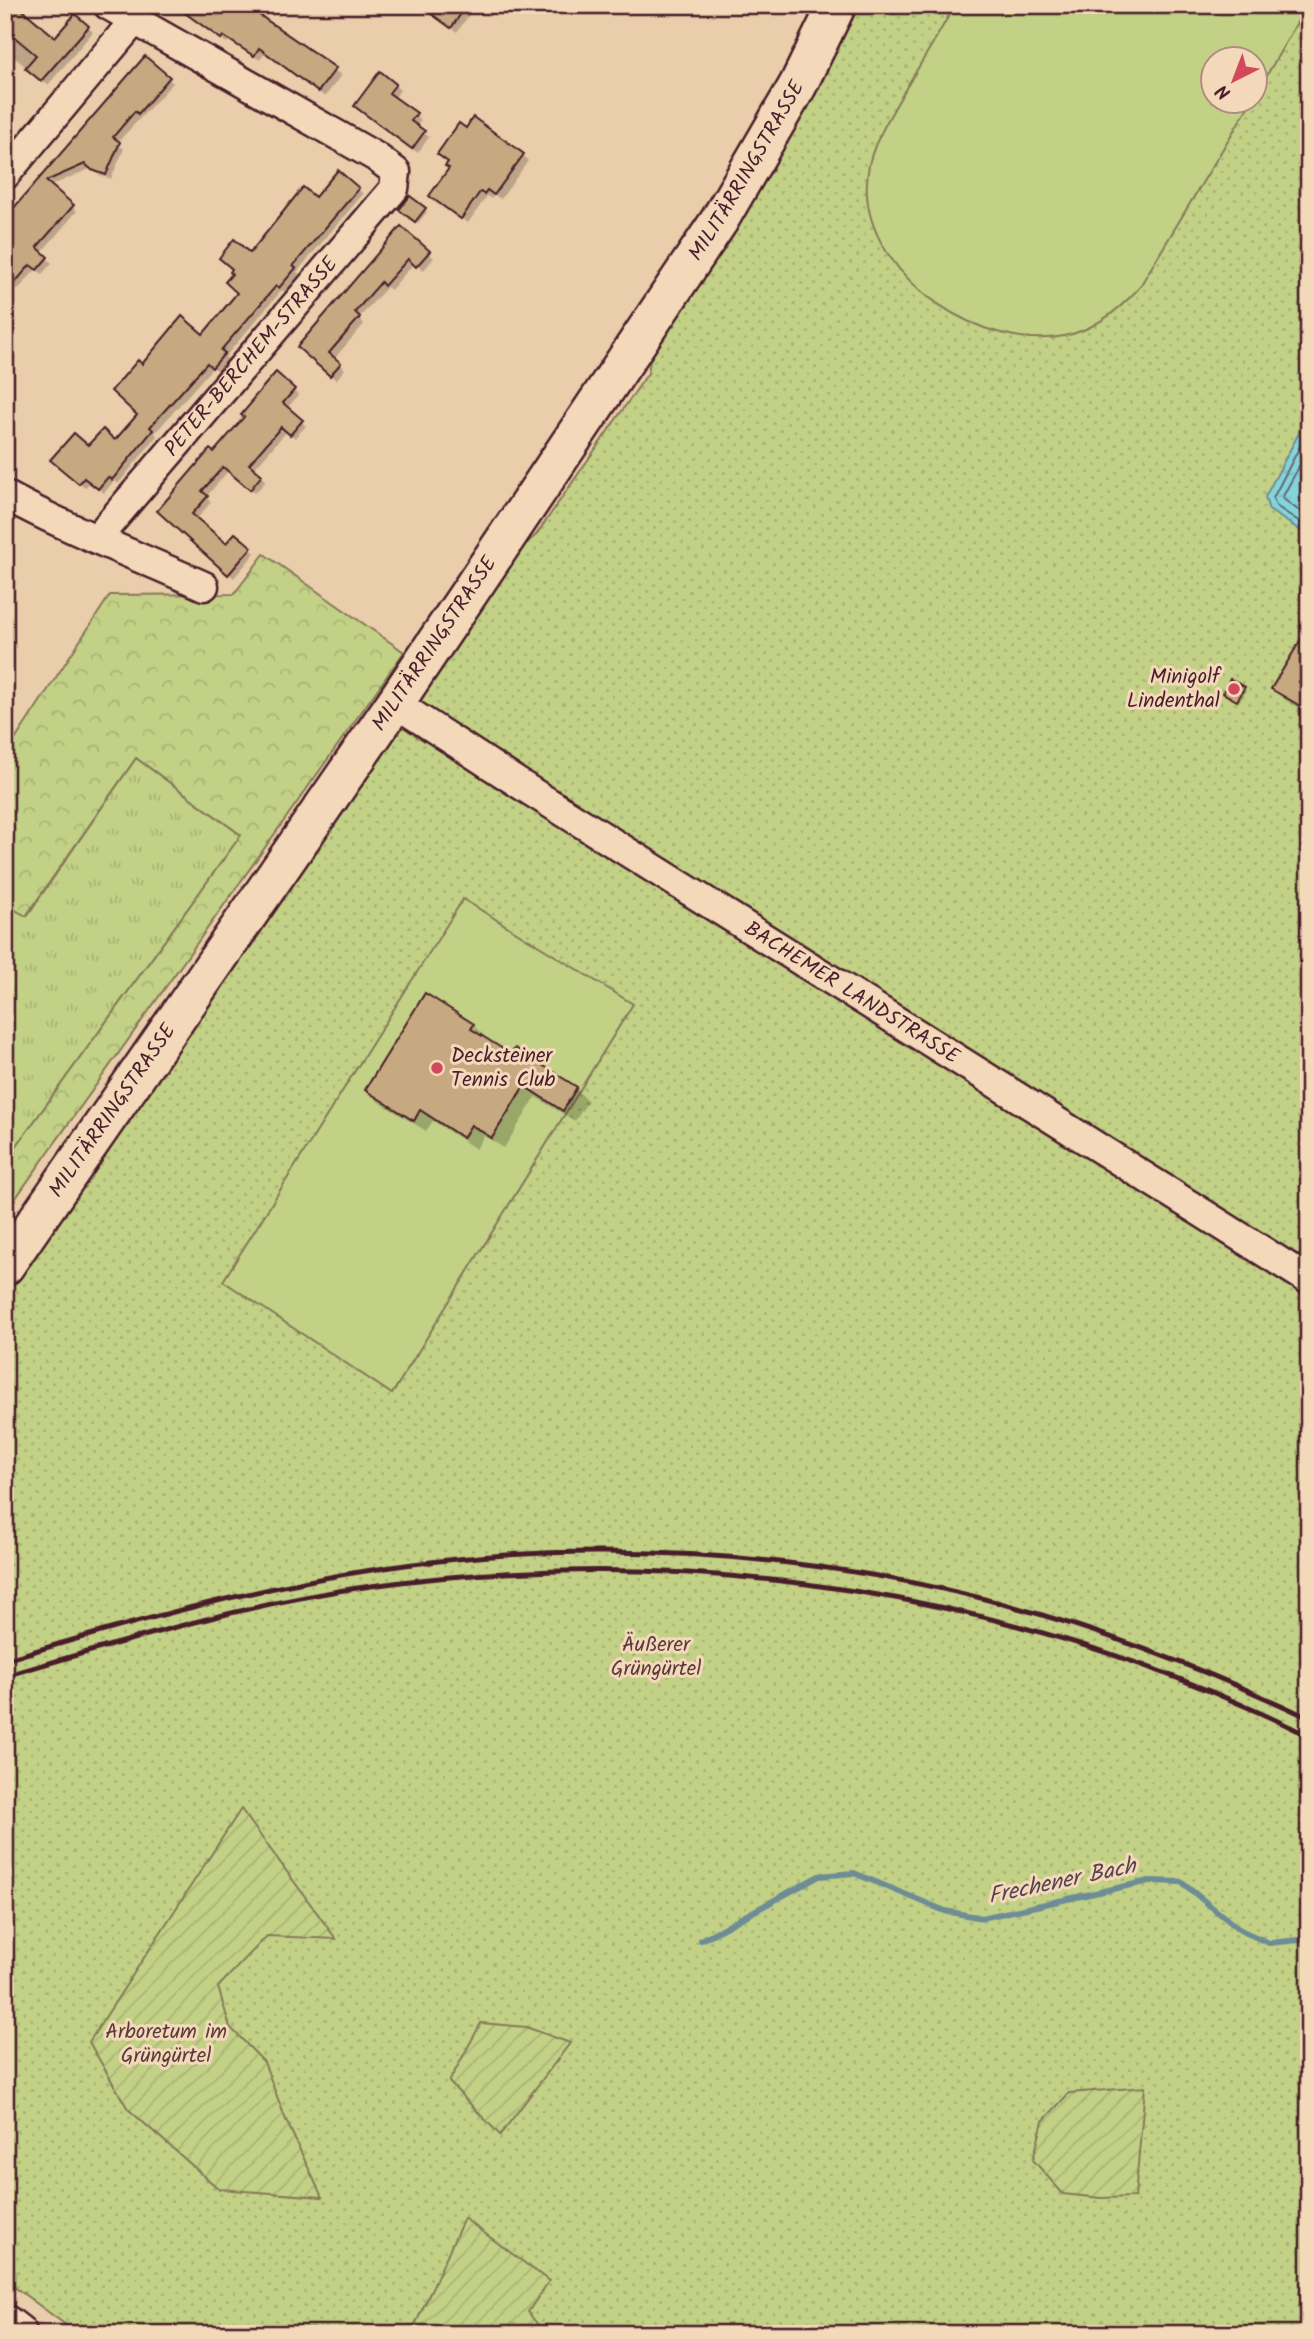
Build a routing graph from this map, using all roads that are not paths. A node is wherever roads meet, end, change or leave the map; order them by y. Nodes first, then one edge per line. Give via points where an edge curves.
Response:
1 (108, 5) edge
2 (837, 5) edge
3 (134, 21) junction
4 (5, 175) edge
5 (5, 495) edge
6 (97, 538) junction
7 (204, 586) dead end
8 (395, 703) junction
9 (5, 1266) edge
10 (1309, 1280) edge
11 (5, 2325) edge
12 (18, 2334) edge

1 - 3 street
2 - 8 main road, MILITÄRRINGSTRASSE via 791,97 719,221
3 - 4 street
3 - 6 street, PETER-BERCHEM-STRASSE via 396,172 394,189
5 - 6 street
6 - 7 street
8 - 9 main road, MILITÄRRINGSTRASSE
8 - 10 street, BACHEMER LANDSTRASSE
11 - 12 main road

